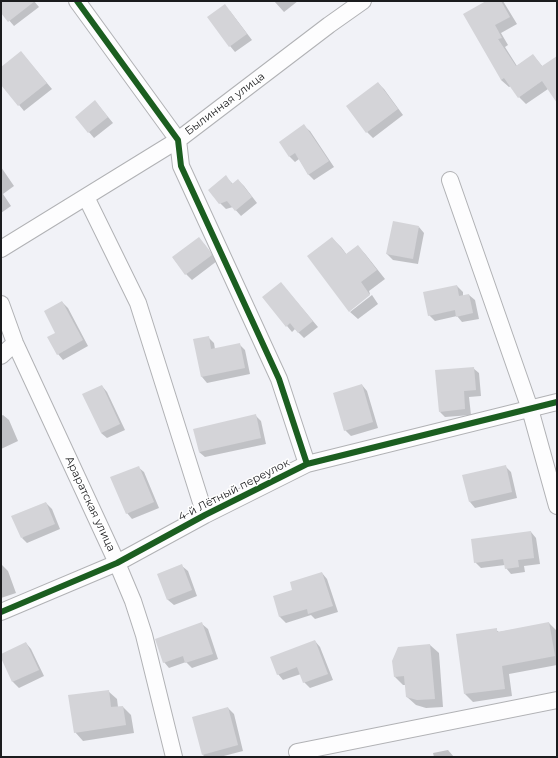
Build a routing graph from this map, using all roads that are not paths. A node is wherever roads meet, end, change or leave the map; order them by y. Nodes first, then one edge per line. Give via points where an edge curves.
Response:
1 (76, 1) edge
2 (363, 1) edge
3 (178, 140) junction
4 (450, 180) dead end
5 (86, 197) junction
6 (1, 249) edge
7 (1, 304) edge
8 (15, 343) junction
9 (1, 356) edge
10 (557, 402) edge
11 (530, 409) junction
12 (307, 464) junction
13 (557, 506) edge
14 (206, 515) junction
15 (117, 563) junction
16 (1, 612) edge
17 (557, 700) edge
18 (174, 757) edge
19 (300, 757) edge

1 - 3 street
2 - 3 street, Былинная улица
3 - 5 street, Былинная улица
3 - 12 street via 181,166 279,379
4 - 11 street
5 - 6 street, Былинная улица
5 - 14 street via 138,303
7 - 8 street, Араратская улица
8 - 9 street
8 - 15 street, Араратская улица
10 - 11 street, 4-й Лётный переулок
11 - 12 street, 4-й Лётный переулок
11 - 13 street
12 - 14 street, 4-й Лётный переулок
14 - 15 street, 4-й Лётный переулок
15 - 16 street, 4-й Лётный переулок
15 - 18 street, Араратская улица via 144,635
17 - 19 street via 297,752

